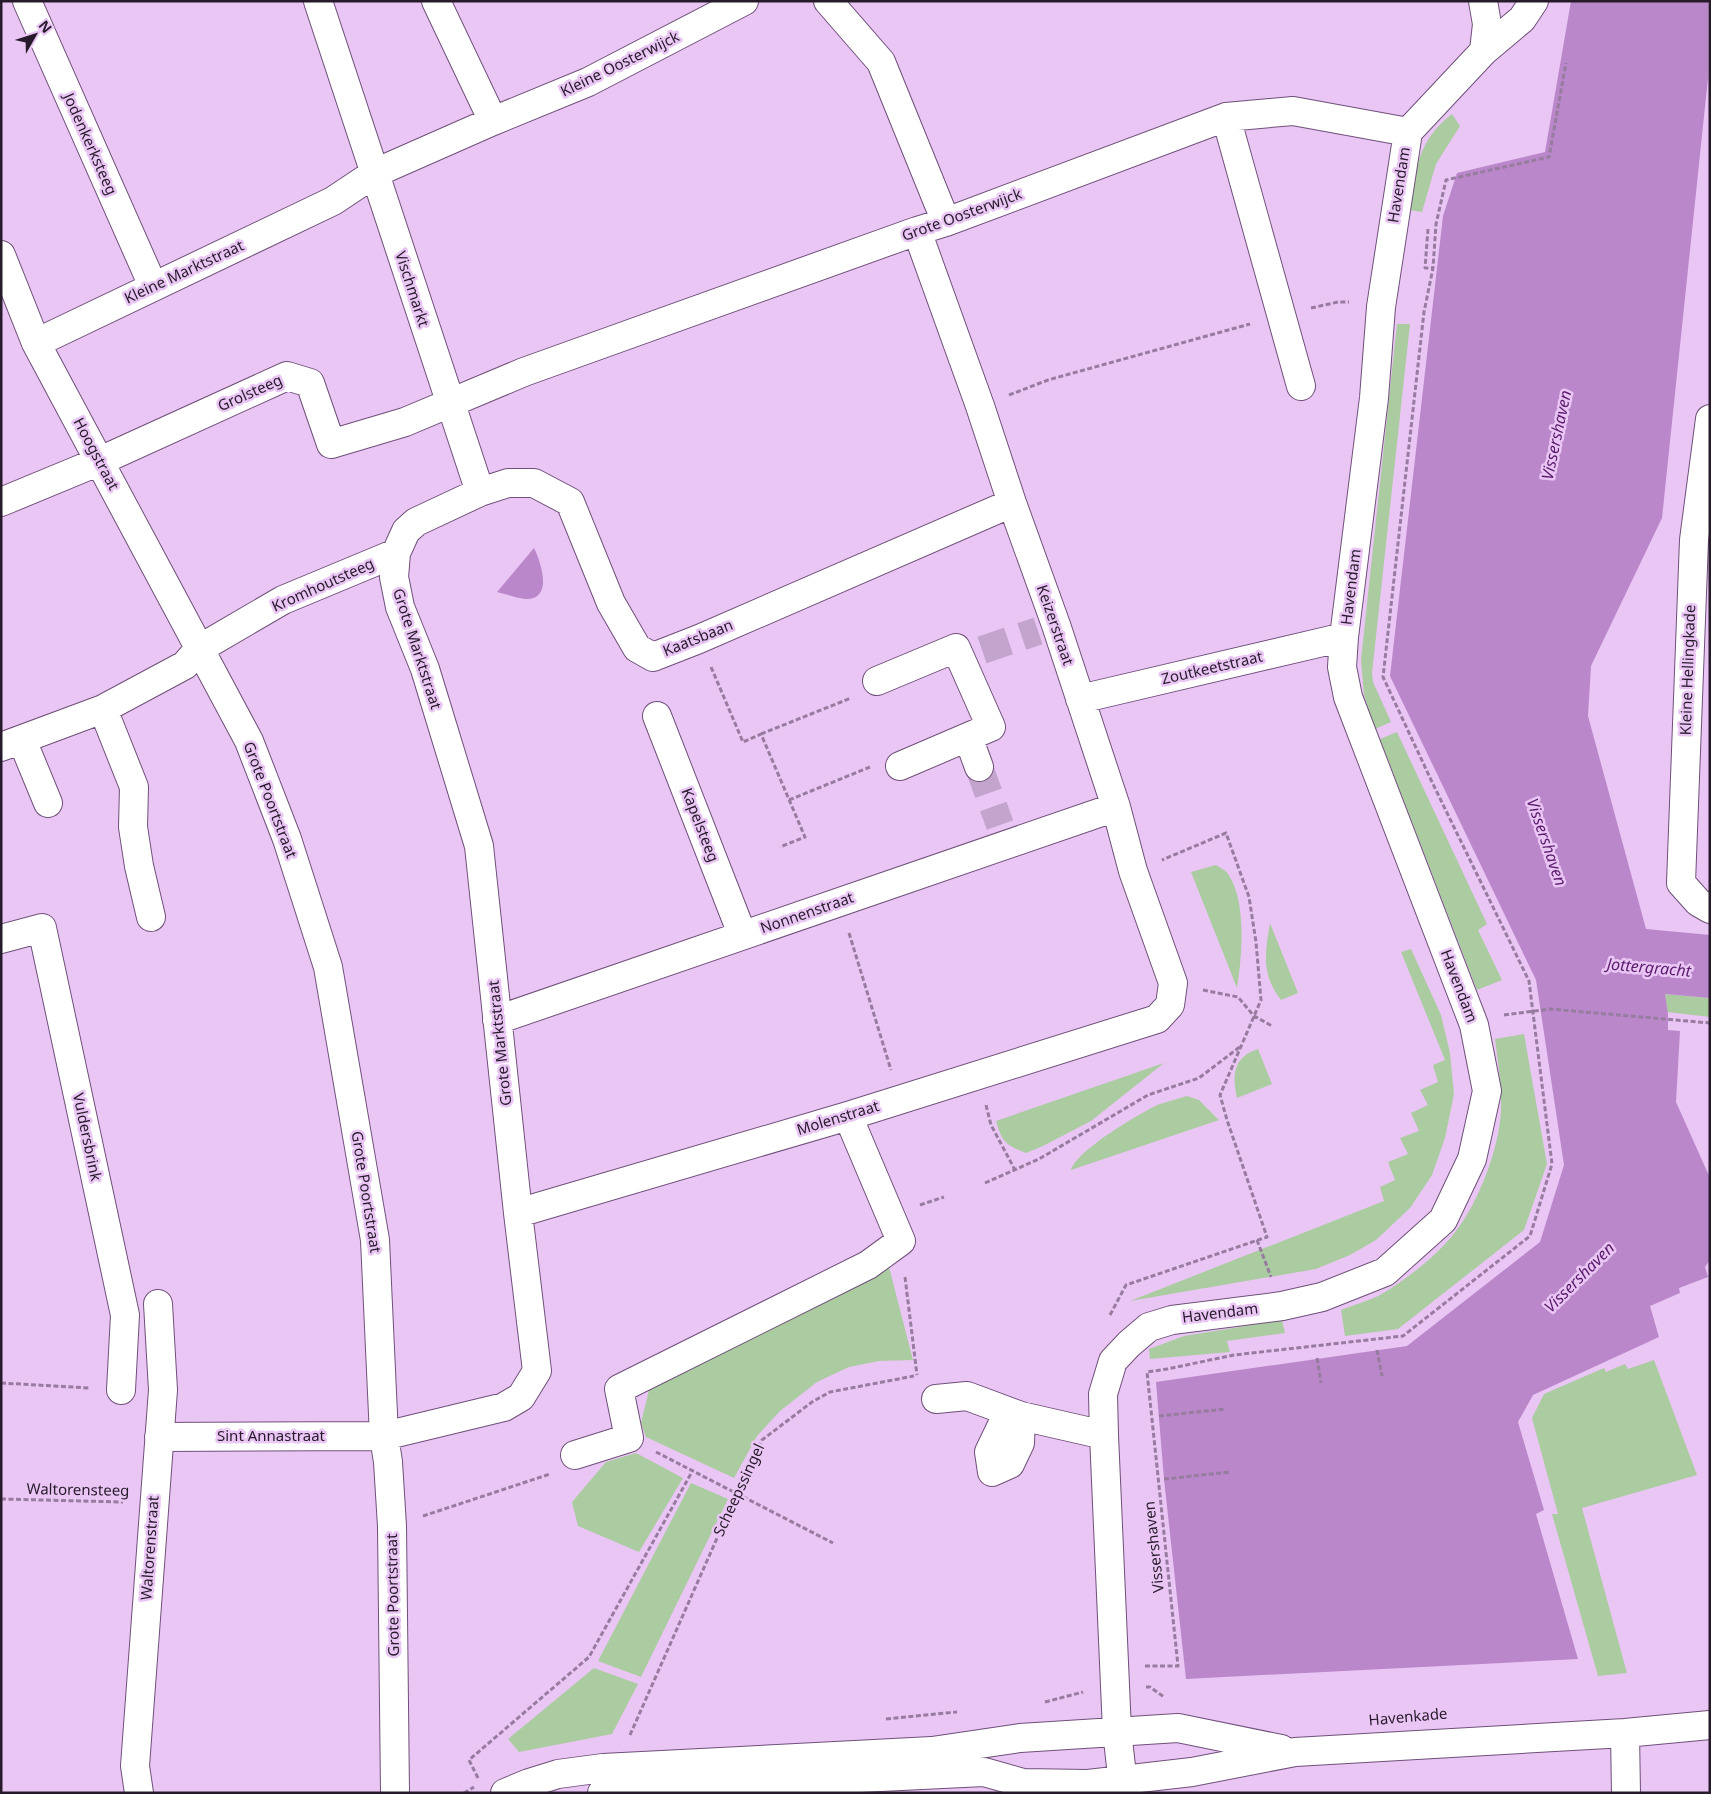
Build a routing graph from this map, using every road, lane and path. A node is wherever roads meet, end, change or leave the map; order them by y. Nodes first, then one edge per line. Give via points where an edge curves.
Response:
1 (27, 1) edge
2 (318, 1) edge
3 (436, 1) edge
4 (744, 1) edge
5 (828, 1) edge
6 (1483, 1) edge
7 (1534, 1) edge
8 (1484, 51) junction
9 (1566, 63) dead end
10 (1226, 117) junction
11 (493, 121) junction
12 (1408, 132) junction
13 (375, 173) junction
14 (946, 222) junction
15 (917, 231) junction
16 (1, 255) edge
17 (153, 286) junction
18 (1415, 311) dead end
19 (1424, 312) junction
20 (1282, 315) junction
21 (36, 343) junction
22 (1301, 386) dead end
23 (450, 404) junction
24 (980, 406) junction
25 (1710, 419) edge
26 (100, 461) junction
27 (480, 492) junction
28 (1, 502) edge
29 (1012, 503) junction
30 (396, 553) junction
31 (1344, 637) junction
32 (699, 639) junction
33 (199, 649) junction
34 (868, 688) joint
35 (1080, 699) junction
36 (103, 709) junction
37 (657, 716) dead end
38 (761, 734) junction
39 (968, 737) junction
40 (12, 744) edge
41 (900, 766) dead end
42 (979, 767) tunnel mouth
43 (863, 769) dead end
44 (789, 800) junction
45 (48, 803) dead end
46 (1116, 807) junction
47 (780, 847) dead end
48 (1133, 871) junction
49 (840, 902) junction
50 (1710, 908) edge
51 (151, 917) dead end
52 (742, 934) junction
53 (1, 939) edge
54 (1203, 990) dead end
55 (1532, 1010) junction
56 (1505, 1014) dead end
57 (1254, 1016) junction
58 (1157, 1019) joint
59 (497, 1020) junction
60 (1710, 1023) edge
61 (1272, 1026) dead end
62 (1242, 1046) junction
63 (899, 1100) junction
64 (848, 1116) junction
65 (989, 1118) dead end
66 (1015, 1170) junction
67 (985, 1183) dead end
68 (518, 1212) junction
69 (901, 1241) junction
70 (158, 1304) dead end
71 (1108, 1320) dead end
72 (1377, 1350) dead end
73 (1317, 1358) dead end
74 (1167, 1369) dead end
75 (917, 1376) junction
76 (1382, 1376) dead end
77 (1, 1383) edge
78 (1321, 1383) dead end
79 (927, 1386) junction
80 (121, 1390) joint
81 (1225, 1409) dead end
82 (1159, 1416) dead end
83 (1104, 1435) junction
84 (384, 1436) junction
85 (158, 1437) junction
86 (629, 1438) junction
87 (575, 1455) joint
88 (693, 1470) junction
89 (1230, 1472) dead end
90 (1164, 1479) dead end
91 (737, 1493) junction
92 (1, 1499) edge
93 (154, 1502) junction
94 (392, 1526) junction
95 (833, 1543) dead end
96 (1115, 1677) junction
97 (1167, 1699) dead end
98 (1710, 1725) edge
99 (1117, 1731) junction
100 (1625, 1733) junction
101 (627, 1741) dead end
102 (1295, 1752) junction
103 (480, 1784) dead end
104 (1124, 1786) edge
105 (139, 1793) edge
106 (395, 1793) edge
107 (506, 1793) edge
108 (602, 1793) edge
109 (1626, 1793) edge

1 - 17 street, Jodenkerksteeg
2 - 13 street, Vischmarkt
3 - 11 street
4 - 11 street, Kleine Oosterwijck via 588,82
5 - 14 street via 881,62
6 - 8 street via 1487,24
7 - 8 street, Havendam via 1522,19
8 - 12 street, Havendam
9 - 19 path via 1549,157 1446,180 1436,224 1433,268
10 - 12 street, Grote Oosterwijck via 1293,111
10 - 14 street, Grote Oosterwijck
10 - 20 street
11 - 13 street
12 - 31 street, Havendam via 1381,307 1374,398
13 - 17 street, Kleine Marktstraat via 333,201
13 - 23 street, Vischmarkt
14 - 15 street, Grote Oosterwijck
15 - 23 street, Grote Oosterwijck via 524,372
15 - 24 street, Keizerstraat
16 - 21 street, Hoogstraat
17 - 21 street, Kleine Marktstraat
18 - 19 path
19 - 55 path via 1383,677 1529,981
20 - 22 street
20 - 24 path via 1048,380
21 - 26 street, Hoogstraat
23 - 26 street, Grolsteeg via 405,422 331,444 310,383 286,376
23 - 27 street, Vischmarkt
24 - 29 street, Keizerstraat
25 - 50 street, Kleine Hellingkade via 1694,540 1681,883 1698,902
26 - 28 street
26 - 33 street, Hoogstraat
27 - 30 street, Kaatsbaan via 416,522 406,532
27 - 32 street, Kaatsbaan via 508,483 534,483 570,502 611,604 637,648 652,657
29 - 32 street, Kaatsbaan
29 - 35 street, Keizerstraat via 1047,628
30 - 33 street, Kromhoutsteeg via 283,600
30 - 59 street, Grote Marktstraat via 394,577 400,607 425,669 479,846
31 - 35 street, Zoutkeetstraat
31 - 83 street, Havendam via 1342,667 1348,697 1474,1024 1487,1091 1472,1159 1443,1220 1385,1272 1322,1297 1282,1306 1172,1320 1149,1327 1113,1361 1103,1394
32 - 38 path via 743,742
33 - 36 street, Kromhoutsteeg via 185,665
33 - 84 street, Grote Poortstraat via 249,741 287,839 328,967 375,1240
34 - 38 path
34 - 39 street via 956,648 972,654 991,727
35 - 46 street, Keizerstraat
36 - 40 street, Kromhoutsteeg
36 - 51 street via 134,788 133,827
37 - 52 street, Kapelsteeg
38 - 44 path
39 - 41 street
39 - 42 street
40 - 45 street
43 - 44 path
44 - 47 path via 805,837
46 - 48 street, Keizerstraat
46 - 49 street, Nonnenstraat via 1004,834
48 - 57 path via 1226,833 1249,898 1256,942 1261,1000
48 - 58 street, Keizerstraat via 1173,983 1170,1005
49 - 52 street, Nonnenstraat
49 - 63 path
52 - 59 street, Nonnenstraat
53 - 80 street, Vuldersbrink via 42,928 125,1316
54 - 57 path via 1238,997
55 - 56 path
55 - 60 path
57 - 61 path
57 - 62 path
58 - 63 street, Molenstraat
59 - 68 street, Grote Marktstraat
62 - 66 path via 1200,1078 1148,1095
62 - 71 path via 1220,1095 1267,1237 1126,1285
63 - 64 street, Molenstraat
64 - 68 street, Molenstraat
64 - 69 street
65 - 66 path
66 - 67 path
68 - 84 street, Grote Marktstraat via 538,1371 521,1397 504,1407
69 - 75 path
69 - 86 street via 868,1265 620,1388
70 - 85 street, Waltorenstraat via 163,1390
72 - 76 path
73 - 78 path
74 - 96 path, Vissershaven via 1147,1372 1178,1666
75 - 79 path
75 - 79 path, Scheepssingel
75 - 91 path, Scheepssingel via 830,1392 812,1402 762,1440
77 - 80 path
79 - 83 street via 967,1396 1021,1416
81 - 82 path
83 - 96 street, Havendam
84 - 85 street, Sint Annastraat
84 - 94 street, Grote Poortstraat
85 - 93 street, Waltorenstraat
86 - 87 street
86 - 88 path
87 - 94 path via 563,1470
88 - 91 path
88 - 103 path via 589,1657 469,1760
89 - 90 path
91 - 95 path
91 - 101 path, Scheepssingel
92 - 93 path, Waltorensteeg
93 - 105 street, Waltorenstraat via 135,1766
94 - 106 street, Grote Poortstraat
96 - 97 path via 1150,1687
96 - 99 street, Havendam
98 - 100 street, Havenkade
99 - 102 street, Havenkade via 1178,1728
99 - 104 street, Havendam
99 - 107 street via 1020,1738 932,1751 604,1768 558,1774
100 - 102 street, Havenkade
100 - 109 street
102 - 104 street, Havenkade
104 - 108 street via 1023,1783 984,1772

